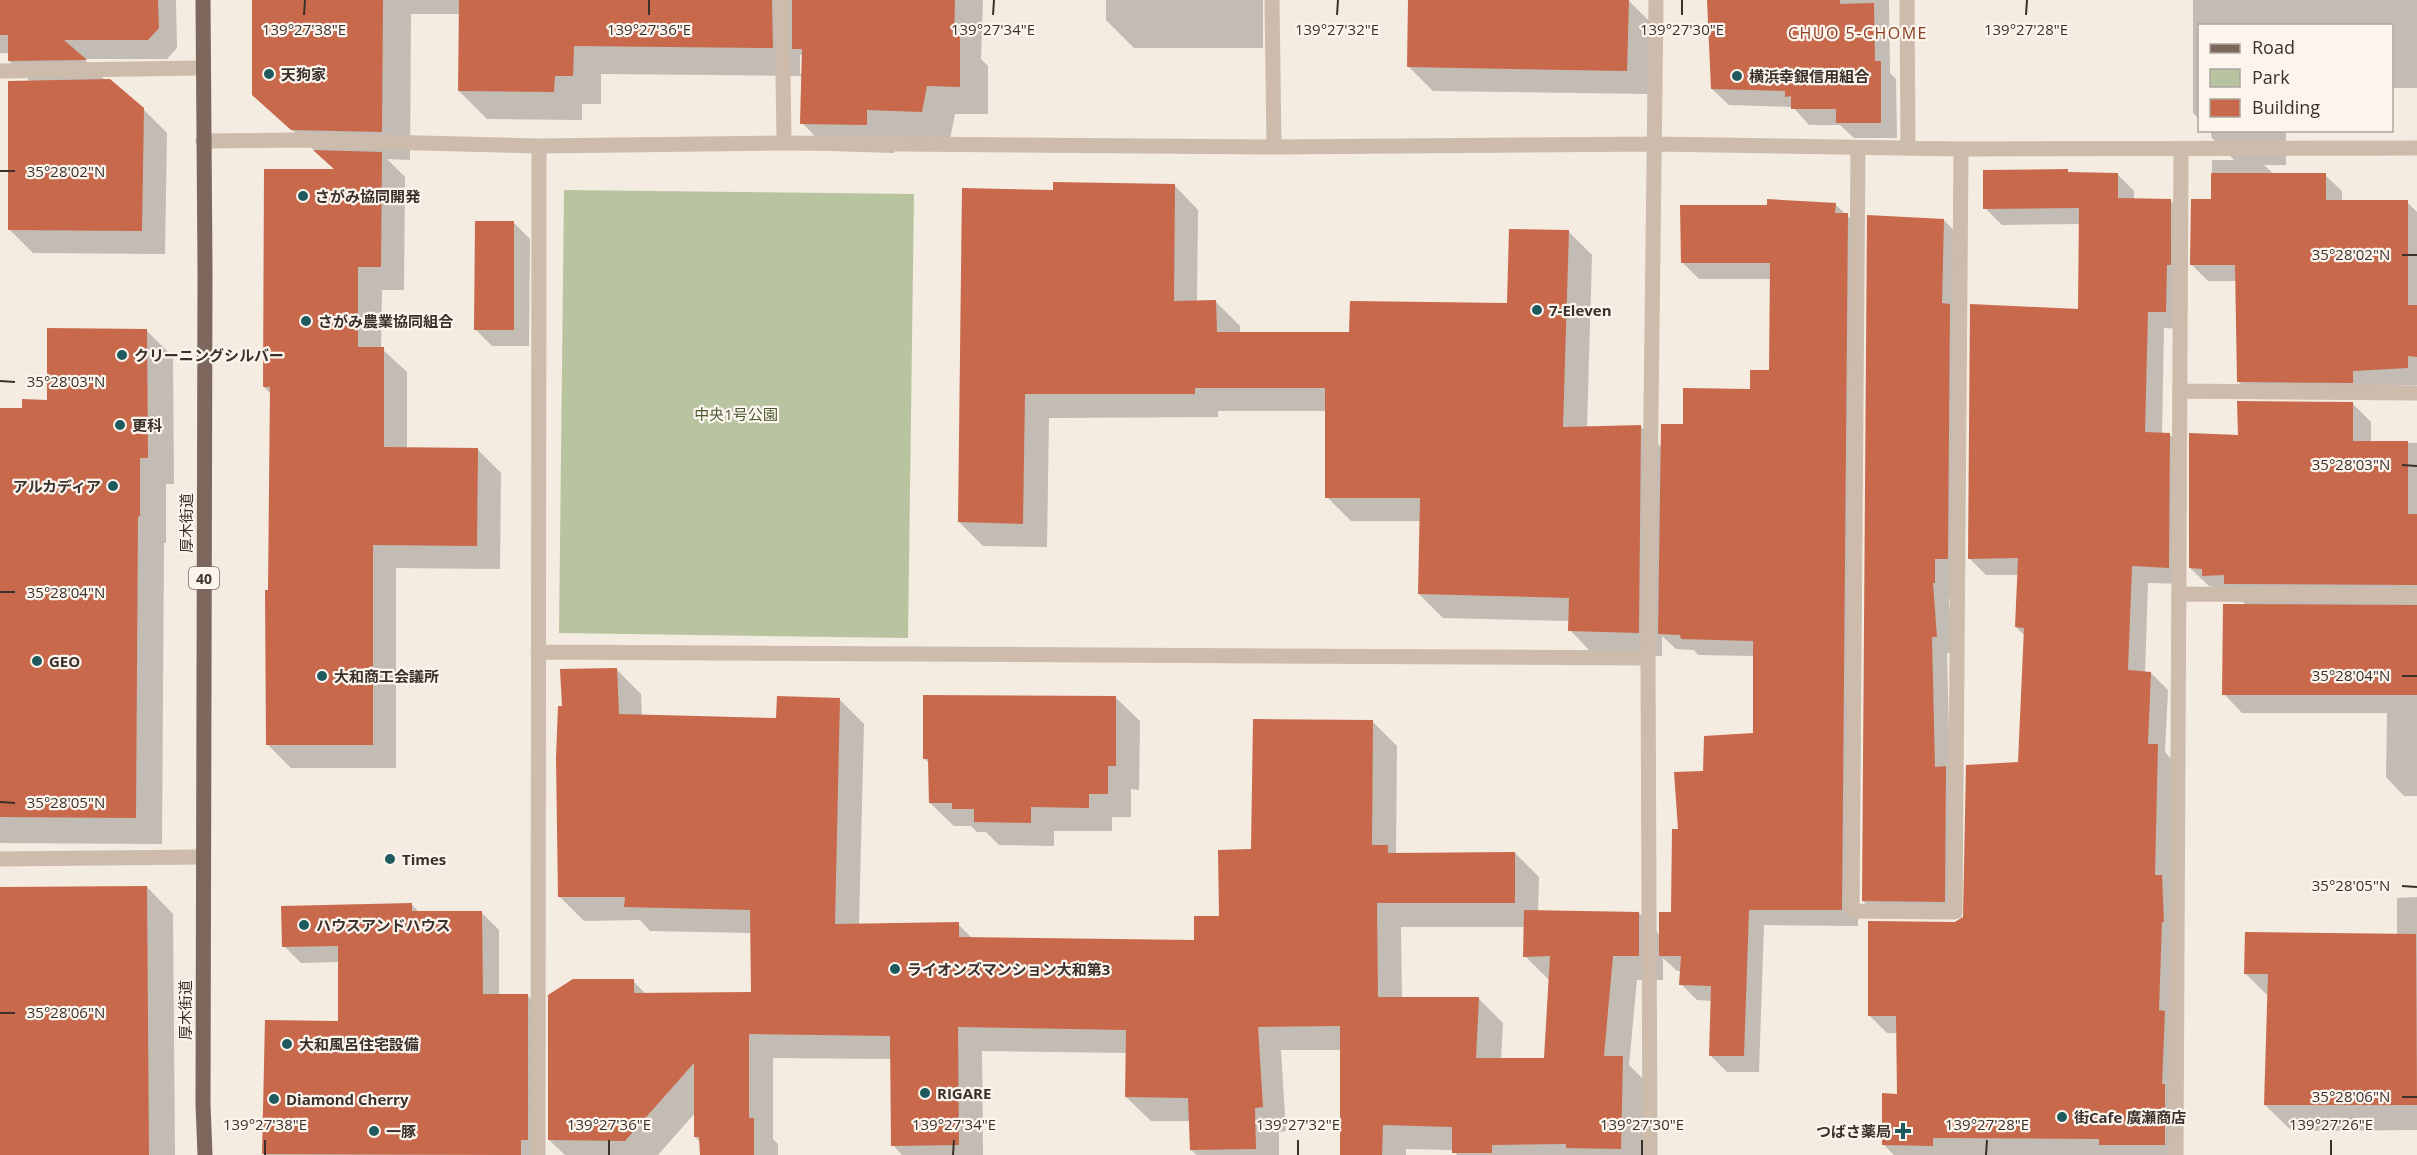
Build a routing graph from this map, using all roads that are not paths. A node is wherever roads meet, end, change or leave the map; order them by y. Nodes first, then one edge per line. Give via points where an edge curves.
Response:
1 (203, 0) edge
2 (782, 0) edge
3 (1272, 0) edge
4 (1656, 0) edge
5 (1907, 0) edge
6 (203, 68) junction
7 (0, 71) edge
8 (203, 141) junction
9 (784, 143) junction
10 (1655, 144) junction
11 (539, 146) junction
12 (1274, 147) junction
13 (1858, 148) junction
14 (1908, 148) junction
15 (2417, 148) edge
16 (1961, 149) junction
17 (2181, 149) junction
18 (2180, 391) junction
19 (2417, 393) edge
20 (2179, 594) junction
21 (2417, 595) edge
22 (538, 652) junction
23 (1648, 658) junction
24 (203, 857) junction
25 (0, 859) edge
26 (205, 1155) edge
27 (538, 1155) edge
28 (1650, 1155) edge
29 (2176, 1155) edge

1 - 6 main road, 厚木街道 / 40
2 - 9 street
3 - 12 street
4 - 10 street
5 - 14 street
6 - 7 street
6 - 8 main road, 厚木街道 / 40
8 - 11 street
8 - 24 main road, 厚木街道 / 40
9 - 11 street
9 - 12 street
10 - 12 street
10 - 13 street
10 - 23 street
11 - 22 street
13 - 14 street
13 - 16 street via 1852,911 1955,912
14 - 16 street
15 - 17 street
16 - 17 street
17 - 18 street
18 - 19 street
18 - 20 street
20 - 21 street
20 - 29 street
22 - 23 street
22 - 27 street
23 - 28 street
24 - 25 street
24 - 26 main road, 厚木街道 / 40

